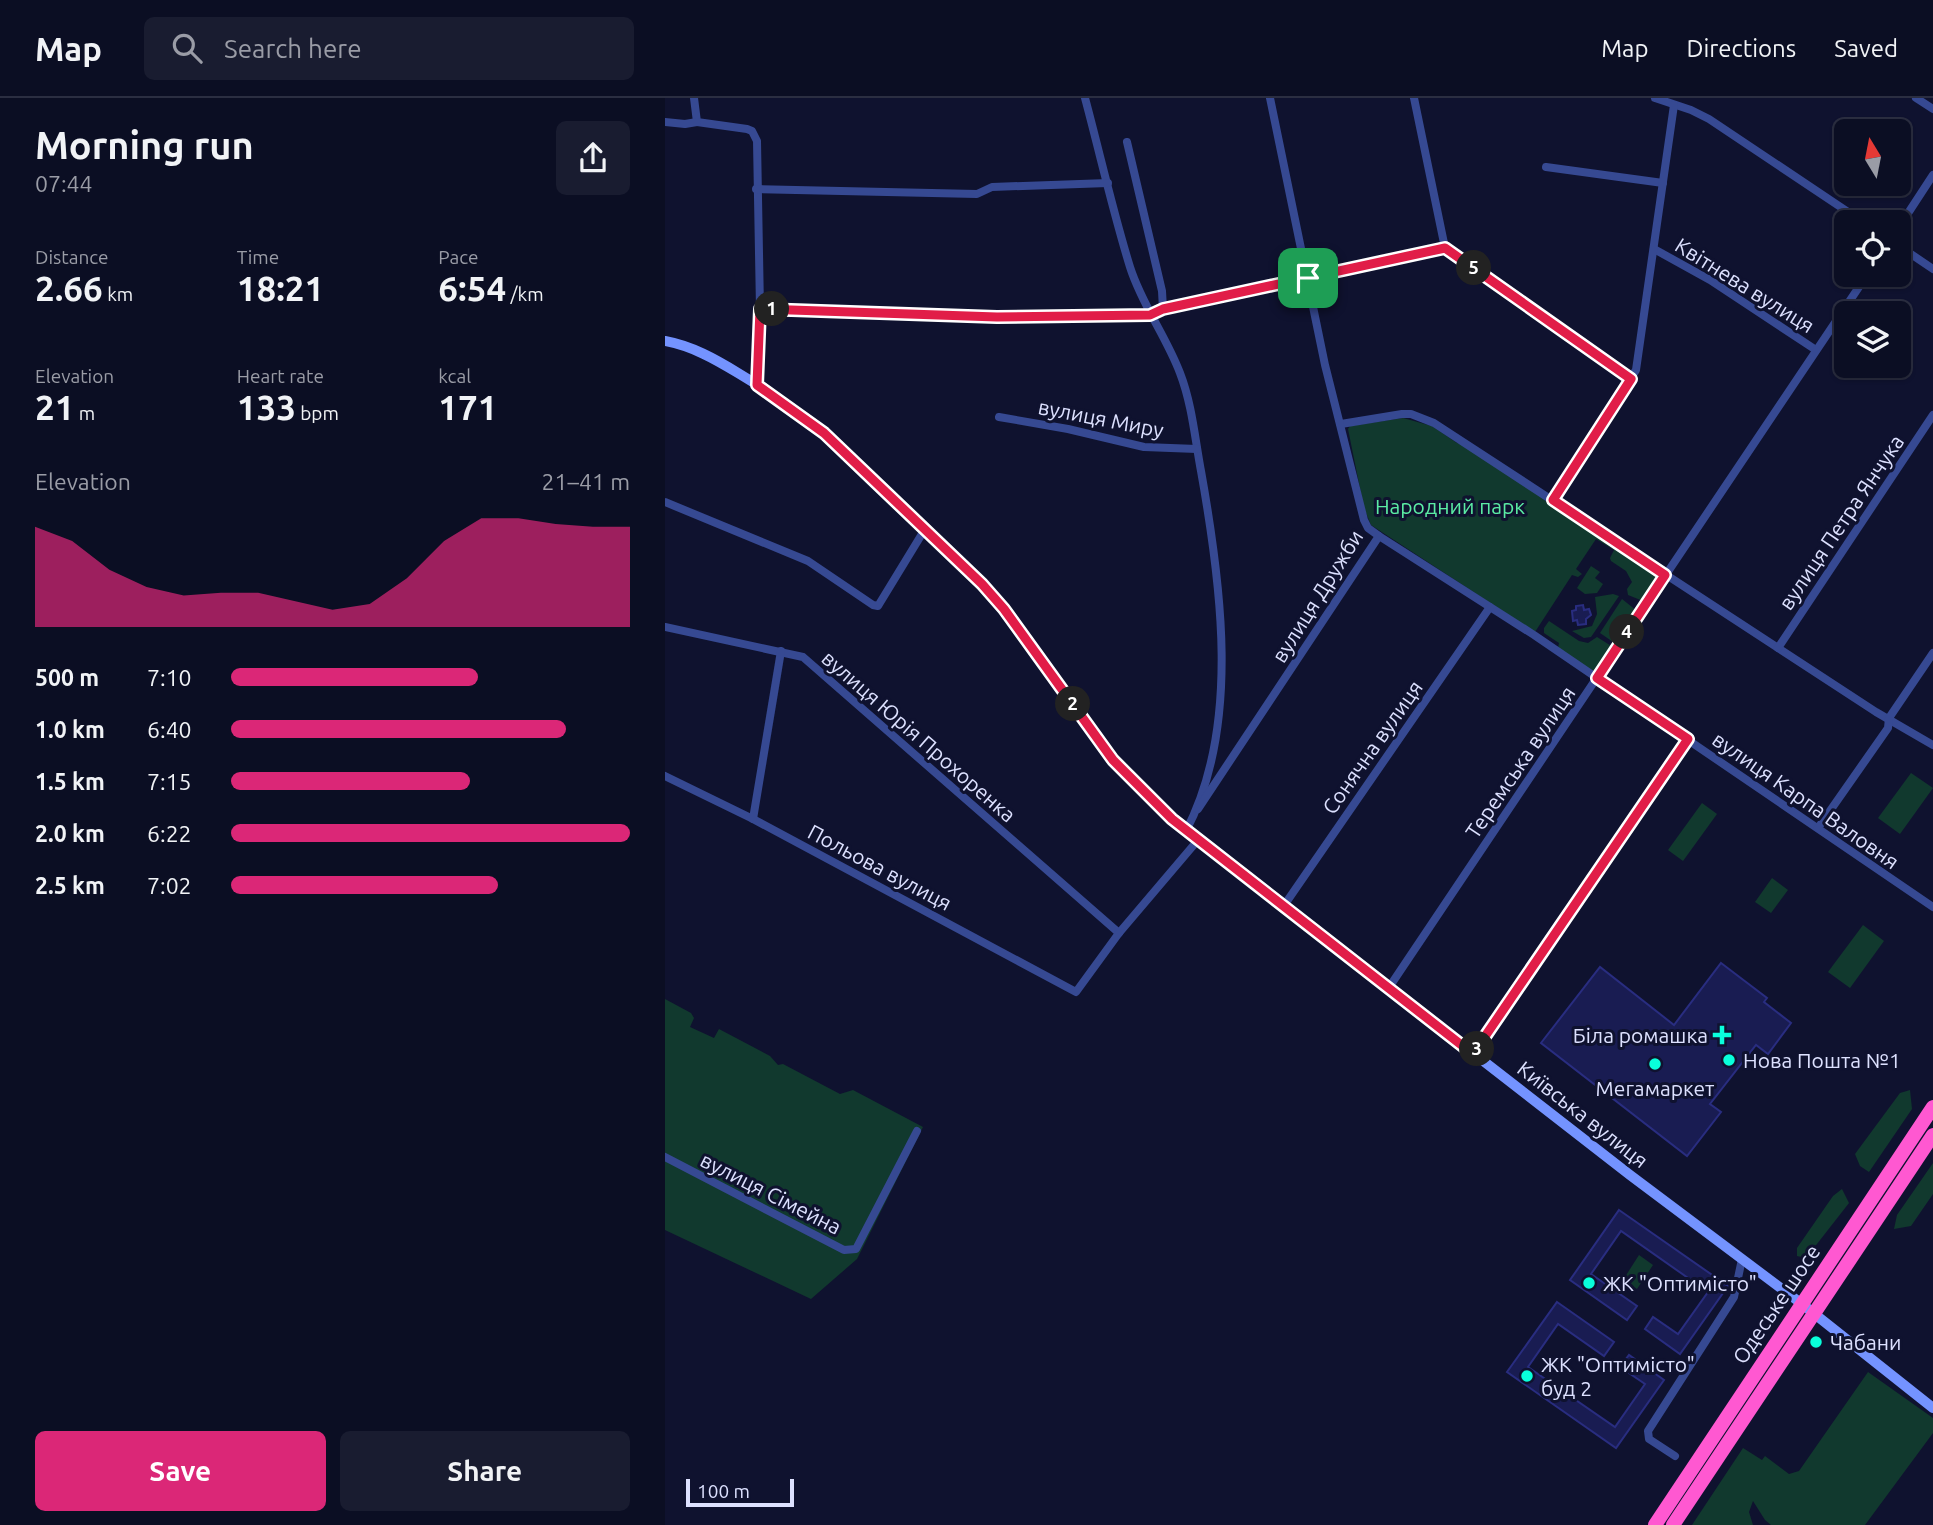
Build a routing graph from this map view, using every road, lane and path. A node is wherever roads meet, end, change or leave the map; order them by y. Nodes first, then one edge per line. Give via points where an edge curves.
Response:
1 (694, 98) edge
2 (1085, 98) edge
3 (1270, 98) edge
4 (1413, 98) edge
5 (1655, 98) edge
6 (1916, 98) edge
7 (1674, 105) junction
8 (1933, 109) edge
9 (665, 122) edge
10 (697, 122) junction
11 (1126, 142) dead end
12 (1546, 167) dead end
13 (1933, 175) edge
14 (1108, 183) junction
15 (1663, 183) junction
16 (756, 190) junction
17 (1845, 210) edge
18 (1911, 210) edge
19 (1445, 248) junction
20 (1654, 249) junction
21 (1911, 254) edge
22 (1933, 270) edge
23 (1308, 278) junction
24 (1859, 287) edge
25 (760, 309) junction
26 (1163, 309) junction
27 (1150, 315) junction
28 (665, 341) edge
29 (1816, 350) junction
30 (1631, 379) junction
31 (757, 385) junction
32 (1933, 415) edge
33 (999, 417) dead end
34 (1341, 424) junction
35 (1197, 449) junction
36 (1553, 500) junction
37 (665, 502) edge
38 (925, 529) junction
39 (1379, 536) junction
40 (1665, 575) junction
41 (1490, 607) junction
42 (665, 627) edge
43 (1778, 648) junction
44 (781, 651) junction
45 (1933, 653) edge
46 (1597, 678) junction
47 (1889, 718) junction
48 (1688, 739) junction
49 (1933, 744) edge
50 (665, 776) edge
51 (1198, 809) junction
52 (753, 819) junction
53 (1818, 828) junction
54 (1186, 831) junction
55 (1198, 840) junction
56 (1283, 907) junction
57 (1933, 907) edge
58 (1119, 933) junction
59 (1388, 989) junction
60 (1473, 1054) junction
61 (1933, 1107) edge
62 (917, 1131) dead end
63 (1933, 1135) edge
64 (665, 1157) edge
65 (1742, 1259) junction
66 (1802, 1304) junction
67 (1815, 1314) junction
68 (1933, 1408) edge
69 (1675, 1456) dead end
70 (1655, 1525) edge
71 (1674, 1525) edge

1 - 10 street
2 - 14 street
3 - 23 street, вулиця Дружби
4 - 19 street
5 - 7 street
6 - 8 street
7 - 15 street
7 - 17 street via 1709,119
9 - 10 street
10 - 16 street via 752,131 757,141
11 - 26 street
12 - 15 street
13 - 18 street
14 - 16 street via 992,187 977,194
14 - 27 street via 1130,268
15 - 20 street
16 - 25 street
19 - 23 street
19 - 30 street
20 - 29 street, Квітнева вулиця
20 - 30 street
21 - 22 street
23 - 26 street
23 - 34 street, вулиця Дружби
24 - 29 street, Теремська вулиця
25 - 27 street via 997,317
25 - 31 street
26 - 27 street
27 - 35 street via 1180,373
28 - 31 street, Київська вулиця via 695,349
29 - 40 street, Теремська вулиця
30 - 36 street
31 - 38 street, Київська вулиця via 824,433
32 - 43 street, вулиця Петра Янчука
33 - 35 street, вулиця Миру via 1144,447
34 - 36 street via 1402,414 1422,418
34 - 39 street, вулиця Дружби via 1364,520
35 - 51 street via 1217,560 1221,629 1214,749
36 - 40 street
37 - 38 street via 808,561 873,606 878,606
38 - 54 street, Київська вулиця via 1004,609 1113,760
39 - 41 street, вулиця Карпа Валовня
39 - 51 street, вулиця Дружби
40 - 43 street
40 - 46 street, Теремська вулиця
41 - 46 street, вулиця Карпа Валовня
41 - 56 street, Сонячна вулиця
42 - 44 street, вулиця Юрія Прохоренка
43 - 47 street
44 - 52 street
44 - 58 street, вулиця Юрія Прохоренка via 803,657
45 - 47 street
46 - 48 street, вулиця Карпа Валовня
46 - 59 street, Теремська вулиця
47 - 49 street
47 - 53 street via 1888,728
48 - 53 street, вулиця Карпа Валовня
48 - 60 street
50 - 52 street, Польова вулиця
51 - 54 street
52 - 58 street, Польова вулиця via 1076,992
53 - 57 street, вулиця Карпа Валовня
54 - 55 street, Київська вулиця
55 - 56 street, Київська вулиця
55 - 58 street
56 - 59 street, Київська вулиця
59 - 60 street, Київська вулиця
60 - 65 street, Київська вулиця
61 - 66 highway, Одеське шосе
62 - 64 street, вулиця Сімейна via 856,1249 844,1250
63 - 67 highway, Одеське шосе
65 - 66 street, Київська вулиця
65 - 69 street via 1734,1297 1648,1431 1649,1439
66 - 67 street, Київська вулиця
66 - 70 highway, Одеське шосе
67 - 68 street, Київська вулиця
67 - 71 highway, Одеське шосе

